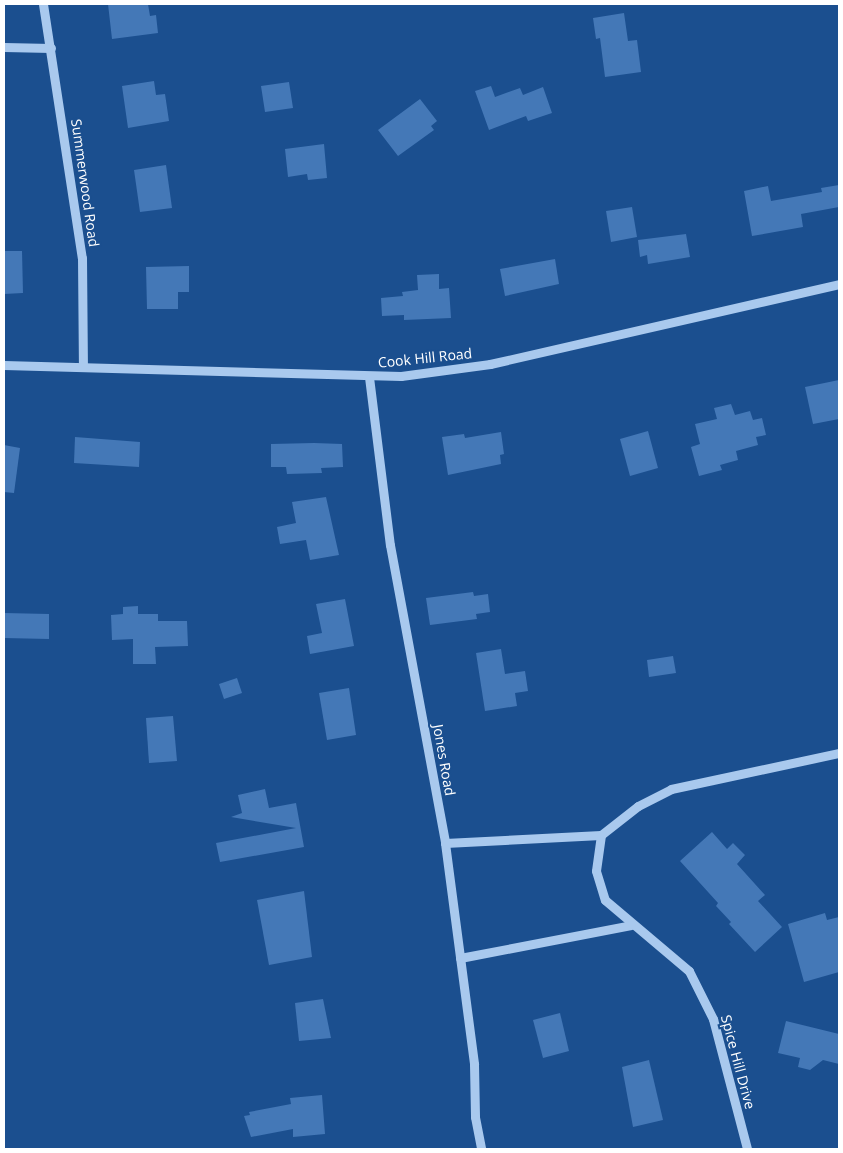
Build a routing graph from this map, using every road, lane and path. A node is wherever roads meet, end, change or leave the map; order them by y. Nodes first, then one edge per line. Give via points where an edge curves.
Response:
1 (43, 4) edge
2 (4, 47) edge
3 (51, 48) junction
4 (839, 284) edge
5 (4, 365) edge
6 (83, 367) junction
7 (369, 377) junction
8 (839, 753) edge
9 (601, 835) junction
10 (445, 843) junction
11 (630, 925) junction
12 (460, 958) junction
13 (481, 1149) edge
14 (746, 1149) edge

1 - 3 street, Summerwood Road
2 - 3 street via 21,50
3 - 6 street, Summerwood Road via 82,258
4 - 7 street, Cook Hill Road via 490,364
5 - 6 street, Cook Hill Road
6 - 7 street, Cook Hill Road
7 - 10 street, Jones Road via 390,545
8 - 9 street via 671,789 638,806
9 - 10 street
9 - 11 street, Spice Hill Drive via 596,871 605,900
10 - 12 street, Jones Road
11 - 12 street
11 - 14 street, Spice Hill Drive via 689,971 713,1019
12 - 13 street, Jones Road

